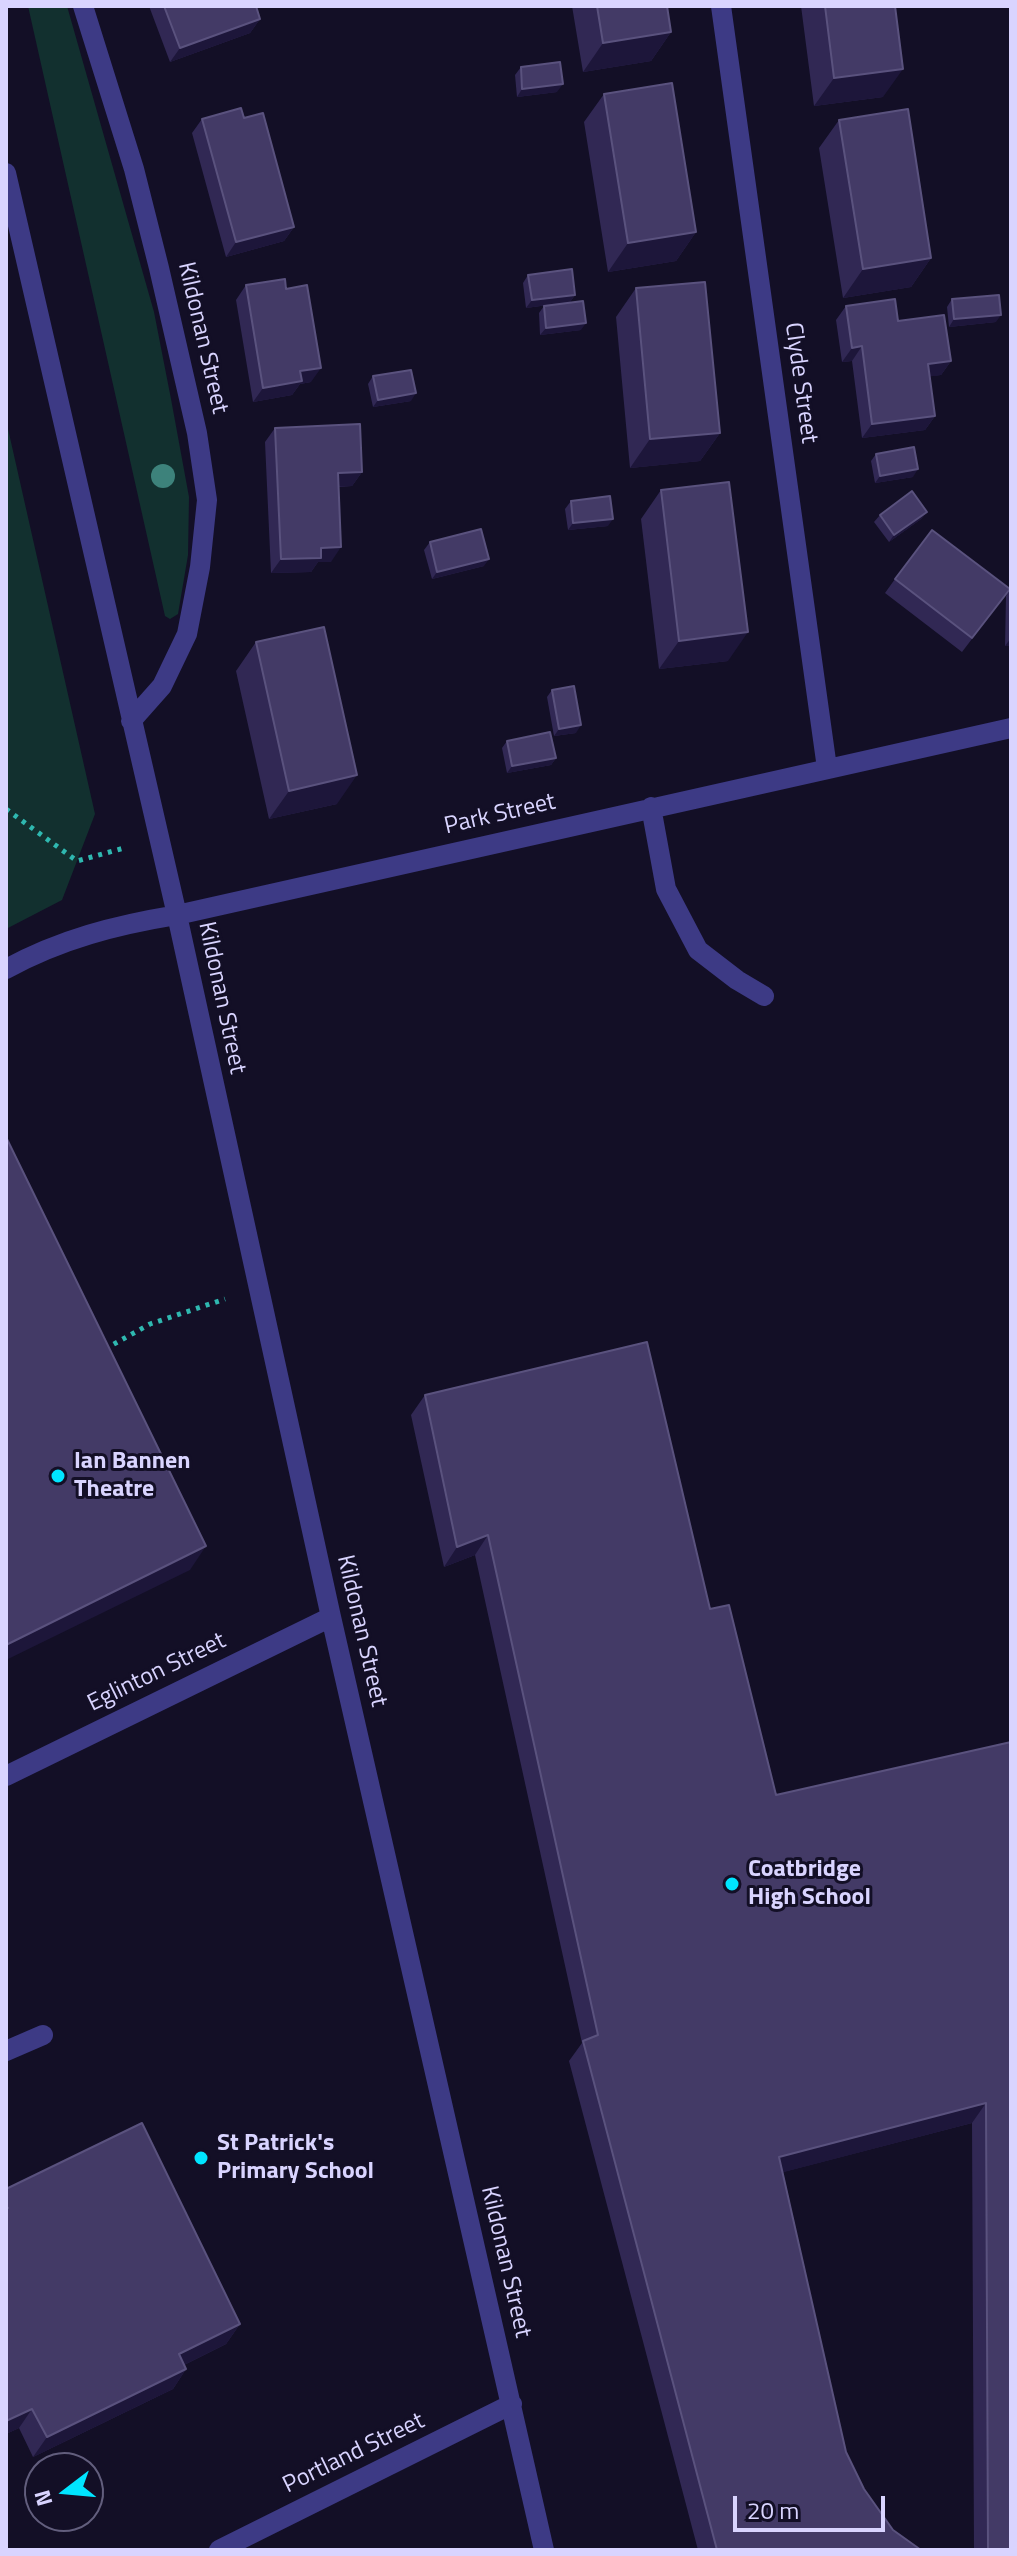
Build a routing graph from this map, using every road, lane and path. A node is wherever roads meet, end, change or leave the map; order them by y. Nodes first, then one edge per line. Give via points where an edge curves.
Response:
1 (83, 6) edge
2 (721, 6) edge
3 (6, 173) edge
4 (131, 721) junction
5 (1011, 728) edge
6 (827, 768) junction
7 (651, 807) junction
8 (6, 809) edge
9 (160, 839) junction
10 (177, 915) junction
11 (6, 969) edge
12 (764, 996) dead end
13 (258, 1288) junction
14 (100, 1352) edge
15 (331, 1617) junction
16 (6, 1776) edge
17 (43, 2035) dead end
18 (6, 2051) edge
19 (512, 2404) junction
20 (219, 2550) edge
21 (544, 2550) edge

1 - 4 street, Kildonan Street via 134,169 197,433 207,500 187,634 162,686
2 - 6 street, Clyde Street
3 - 4 street, Kildonan Street
4 - 9 street, Kildonan Street
5 - 6 street, Park Street
6 - 7 street, Park Street
7 - 10 street, Park Street
7 - 12 street via 666,889 698,950
8 - 9 path via 77,861
9 - 10 street, Kildonan Street
10 - 11 street, Park Street via 75,937
10 - 13 street, Kildonan Street
13 - 14 path via 150,1324
13 - 15 street, Kildonan Street
15 - 16 street, Eglinton Street
15 - 19 street, Kildonan Street
17 - 18 street
19 - 20 street, Portland Street
19 - 21 street, Kildonan Street

